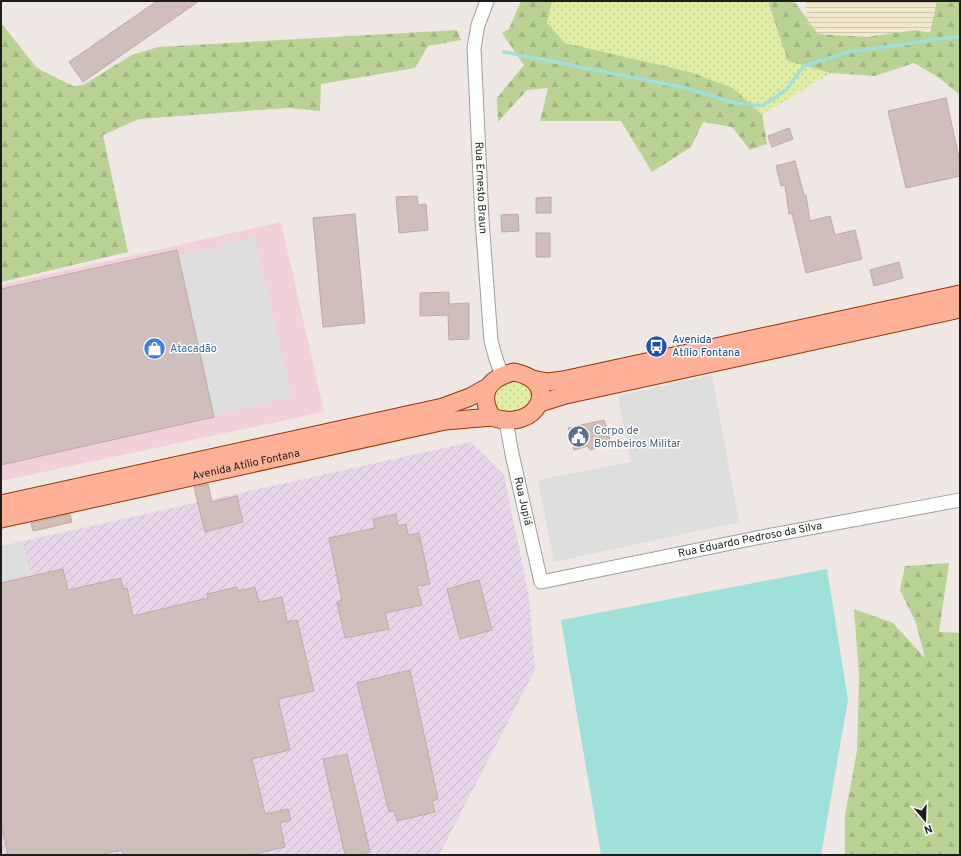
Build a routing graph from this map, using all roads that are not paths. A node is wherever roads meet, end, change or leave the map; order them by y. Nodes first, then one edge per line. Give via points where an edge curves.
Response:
1 (487, 1) edge
2 (960, 294) edge
3 (960, 308) edge
4 (502, 375) junction
5 (532, 379) junction
6 (488, 387) junction
7 (540, 404) junction
8 (499, 419) junction
9 (960, 500) edge
10 (1, 504) edge
11 (1, 519) edge
12 (541, 582) joint

1 - 4 street, Rua Ernesto Braun via 478,24 474,48 475,86 491,342
2 - 5 main road via 563,380 547,382
3 - 7 main road via 566,395
4 - 5 main road via 514,372
4 - 6 main road
5 - 7 main road via 540,390
6 - 8 main road via 485,398 487,408
6 - 10 main road, Avenida Atílio Fontana via 443,407
7 - 8 main road via 524,418 515,421
8 - 11 main road, Avenida Atílio Fontana via 445,421
8 - 12 street, Rua Jupiá via 512,454
9 - 12 street, Rua Eduardo Pedroso da Silva

